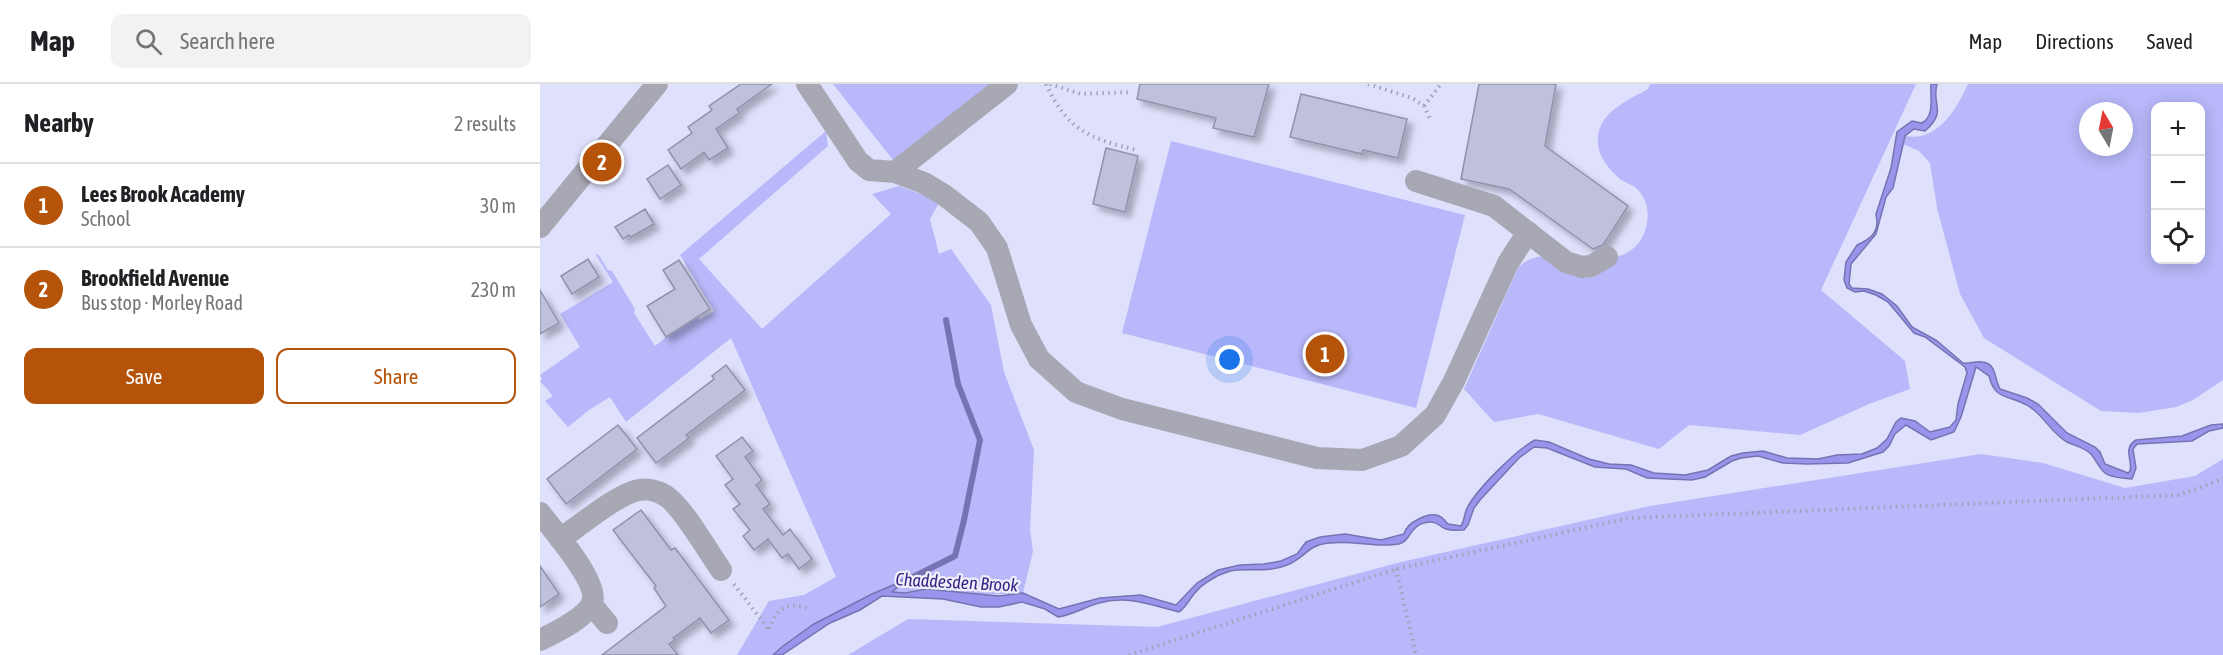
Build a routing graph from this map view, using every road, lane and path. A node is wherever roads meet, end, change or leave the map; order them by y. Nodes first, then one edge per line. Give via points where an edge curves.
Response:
1 (657, 84) edge
2 (807, 84) edge
3 (1007, 84) edge
4 (1048, 84) edge
5 (1368, 84) edge
6 (1442, 84) edge
7 (1131, 92) dead end
8 (1424, 106) junction
9 (1431, 121) dead end
10 (1137, 150) dead end
11 (895, 172) junction
12 (1416, 181) dead end
13 (540, 227) edge
14 (1528, 232) junction
15 (1607, 257) dead end
16 (2223, 479) edge
17 (540, 513) edge
18 (560, 539) junction
19 (1396, 569) junction
20 (721, 570) joint
21 (592, 605) junction
22 (808, 608) dead end
23 (608, 623) dead end
24 (540, 640) edge
25 (1130, 655) edge
26 (1416, 655) edge

1 - 13 street
2 - 11 street via 858,161 869,170
3 - 11 street
4 - 7 path via 1081,94
4 - 10 path via 1054,101 1076,126 1104,142
5 - 8 path
6 - 8 path
8 - 9 path
11 - 14 street via 924,183 979,222 997,248 1021,325 1039,359 1076,392 1122,409 1317,458 1362,460 1401,446 1435,415 1508,263
12 - 14 street via 1494,206
14 - 15 street via 1574,265 1591,266
16 - 19 path via 2179,495 1630,518
17 - 18 street
18 - 20 street via 621,498 636,490 652,489 667,496
18 - 21 street via 593,591
19 - 25 path
19 - 26 path
20 - 22 path via 769,630 782,608
21 - 23 street
21 - 24 street via 562,630

